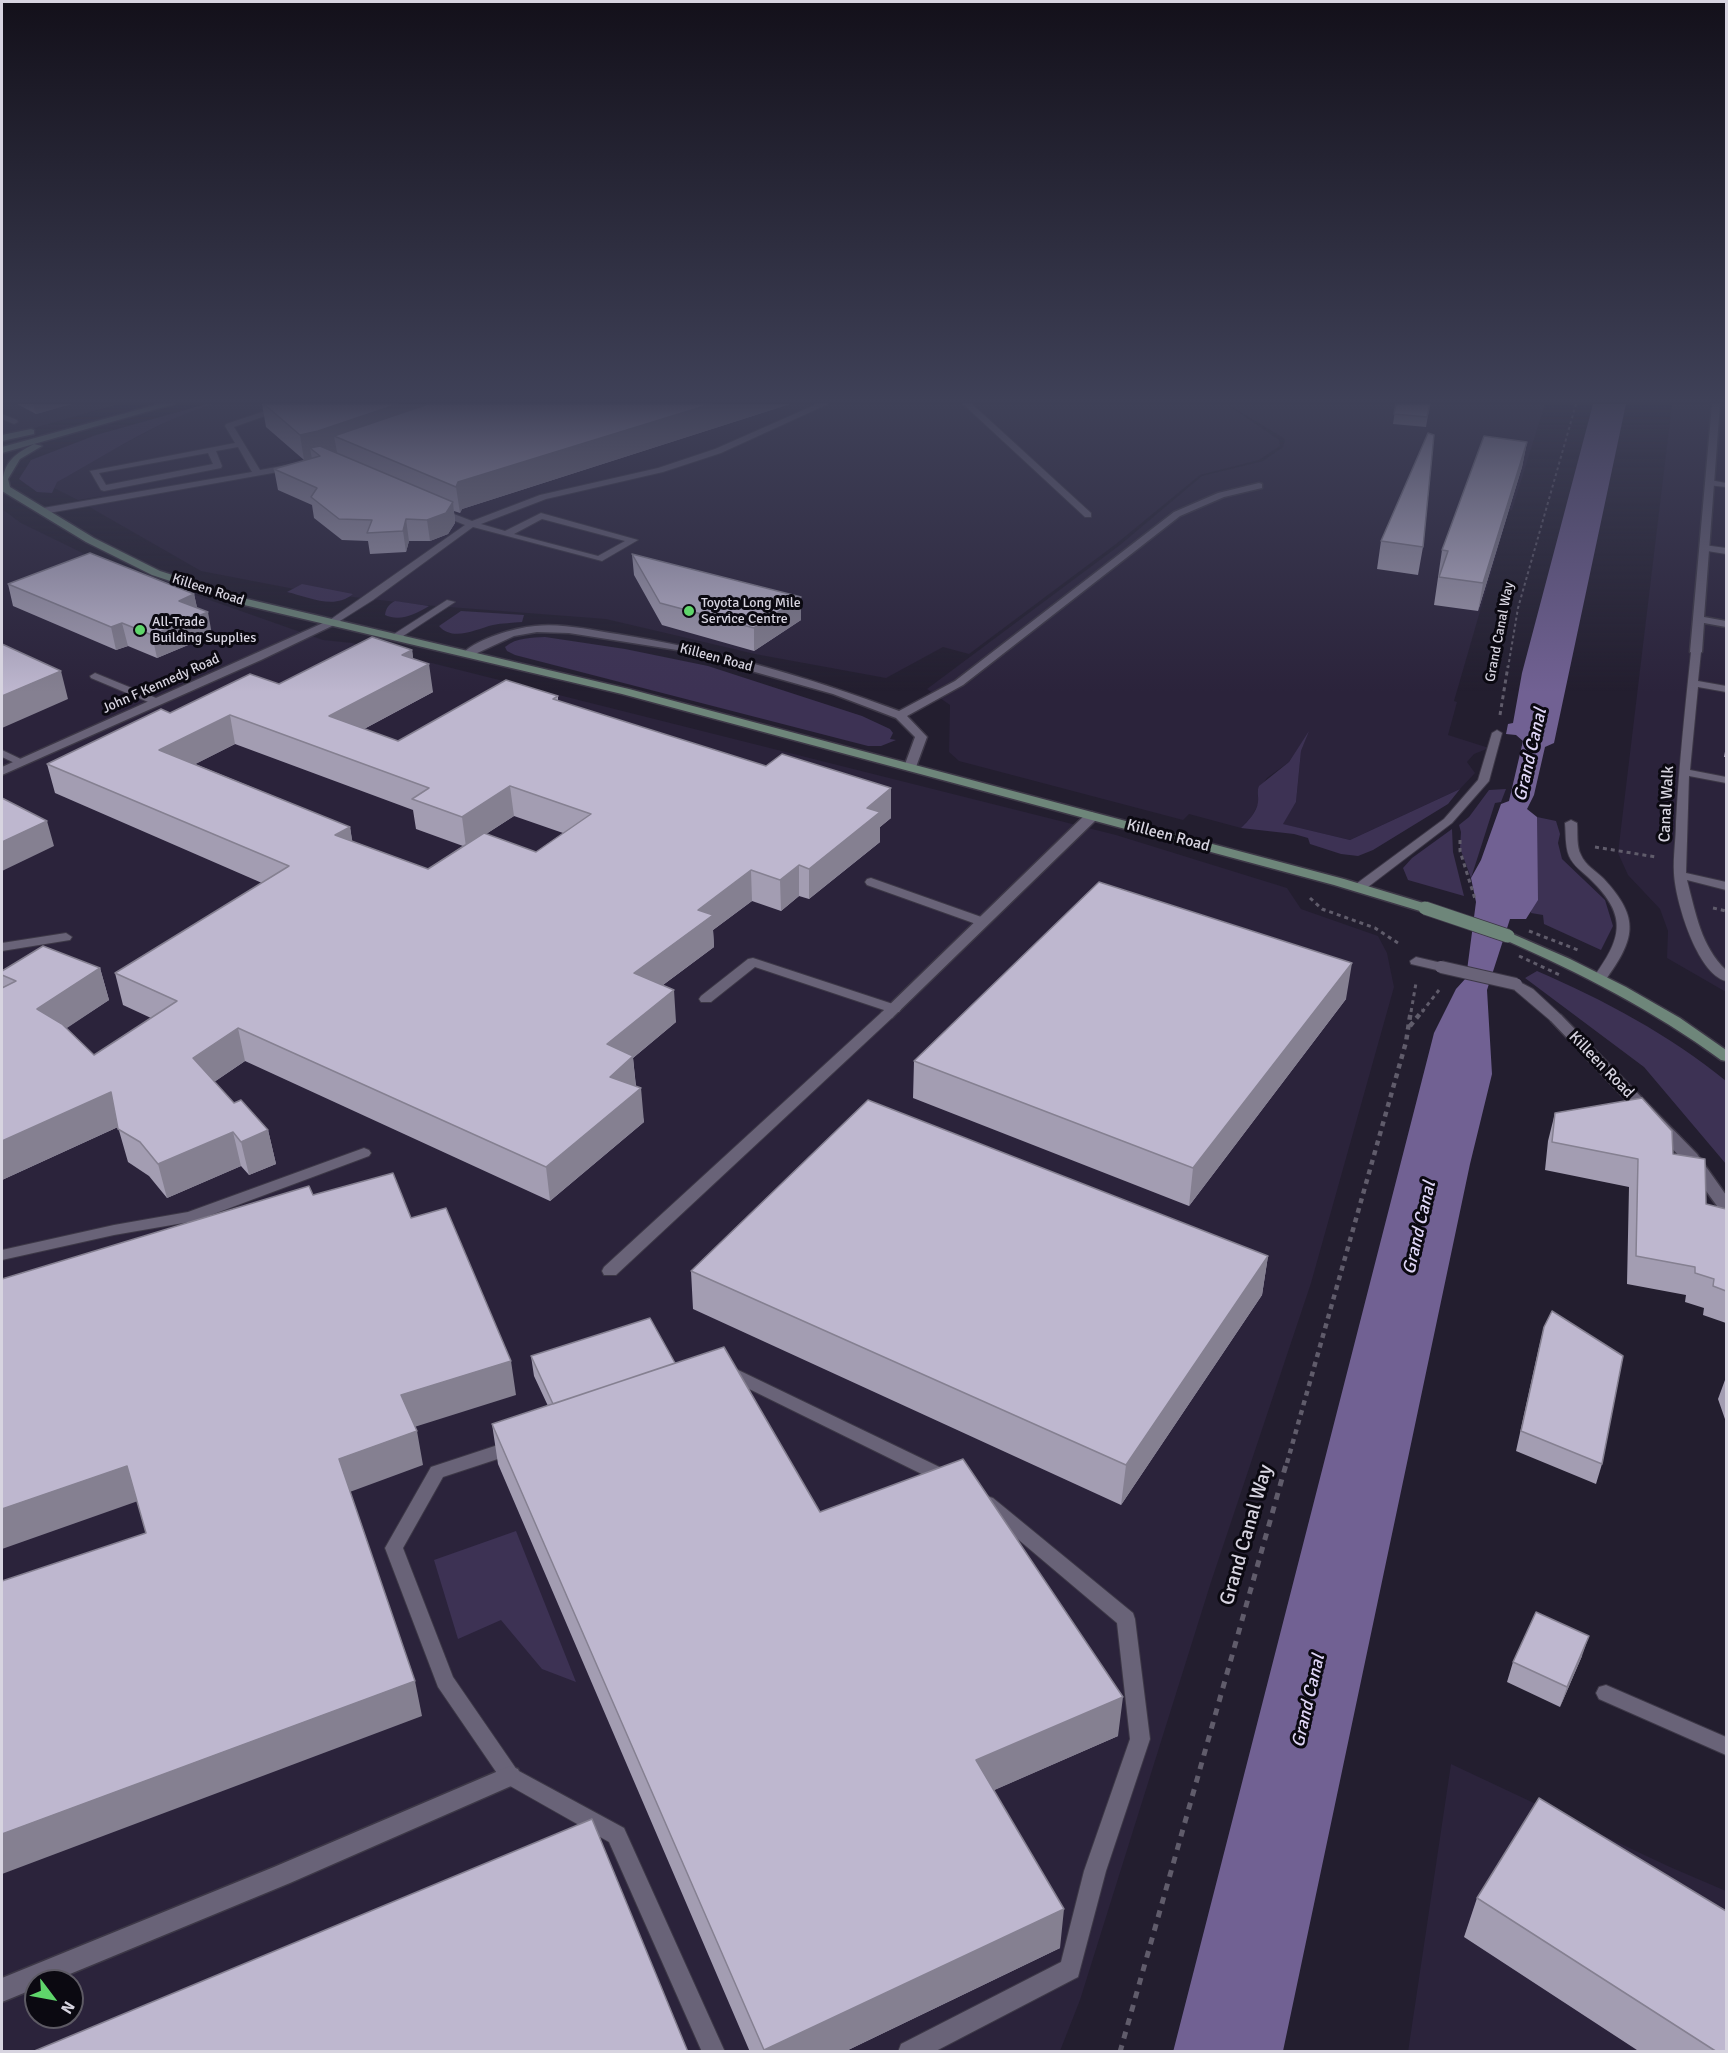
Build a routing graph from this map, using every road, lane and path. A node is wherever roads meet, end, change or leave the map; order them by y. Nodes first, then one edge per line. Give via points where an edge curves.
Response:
1 (23, 500) edge
2 (110, 500) edge
3 (536, 500) edge
4 (1071, 500) edge
5 (1207, 500) edge
6 (1549, 500) edge
7 (1708, 500) edge
8 (424, 504) edge
9 (43, 512) junction
10 (1088, 515) dead end
11 (472, 524) junction
12 (506, 534) junction
13 (1704, 548) junction
14 (1726, 551) edge
15 (450, 602) dead end
16 (1699, 620) junction
17 (332, 622) junction
18 (1726, 624) edge
19 (396, 636) junction
20 (1696, 652) joint
21 (469, 653) junction
22 (95, 676) dead end
23 (1693, 683) junction
24 (1726, 689) edge
25 (157, 702) junction
26 (900, 715) junction
27 (1497, 733) joint
28 (2, 753) edge
29 (21, 763) junction
30 (910, 767) junction
31 (2, 771) edge
32 (1684, 772) junction
33 (1726, 780) edge
34 (1092, 816) junction
35 (1571, 823) dead end
36 (1589, 846) dead end
37 (1680, 861) junction
38 (1680, 875) junction
39 (871, 882) dead end
40 (1726, 886) edge
41 (1359, 887) junction
42 (1305, 893) dead end
43 (983, 922) junction
44 (66, 937) dead end
45 (2, 947) edge
46 (1416, 961) junction
47 (1726, 977) edge
48 (1600, 978) junction
49 (706, 999) dead end
50 (891, 1012) junction
51 (1556, 1018) joint
52 (1726, 1057) edge
53 (364, 1153) dead end
54 (1726, 1206) edge
55 (2, 1255) edge
56 (610, 1271) dead end
57 (712, 1381) edge
58 (525, 1443) edge
59 (1606, 1693) dead end
60 (1726, 1746) edge
61 (510, 1776) junction
62 (2, 1990) edge
63 (714, 2052) edge
64 (909, 2052) edge
65 (1120, 2052) edge

1 - 9 street, Killeen Road
2 - 9 lane
3 - 11 lane
4 - 10 lane
5 - 26 street via 1177,514 959,683
6 - 27 path, Grand Canal Way via 1518,608
7 - 13 street, Canal Walk
8 - 11 lane
9 - 17 street, Killeen Road via 156,573 244,602
11 - 12 lane
11 - 17 lane
12 - 12 lane via 541,516 633,540 599,559
13 - 14 lane
13 - 16 street, Canal Walk
15 - 19 lane
16 - 18 street
16 - 20 street, Canal Walk
17 - 19 street, Killeen Road
17 - 25 street, John F Kennedy Road
19 - 21 street, Killeen Road
20 - 23 lane, Canal Walk
21 - 26 street, Killeen Road via 511,633 537,629 580,632 678,648 837,692
21 - 30 street, Killeen Road
22 - 25 lane
23 - 24 lane
23 - 32 lane, Canal Walk
25 - 29 street, John F Kennedy Road
26 - 30 street, Killeen Road via 921,737
27 - 41 lane via 1483,782 1449,821
28 - 29 lane
29 - 31 street, John F Kennedy Road
30 - 34 street, Killeen Road
32 - 33 lane
32 - 37 lane, Canal Walk
34 - 41 street, Killeen Road
34 - 43 street
35 - 48 lane via 1574,855 1617,902 1624,917 1625,935 1618,953
36 - 37 path
37 - 38 lane, Canal Walk
38 - 40 lane
38 - 47 lane, Canal Walk via 1696,938 1708,961
39 - 43 lane
41 - 48 street, Killeen Road, bridge via 1508,936
42 - 46 path via 1322,909 1389,936
43 - 50 street
44 - 45 lane
46 - 51 lane, Killeen Road, bridge via 1516,984
46 - 65 path, Grand Canal Way via 1408,1028
48 - 52 street via 1654,1007
49 - 50 lane via 753,962
50 - 56 lane
51 - 54 street, Killeen Road via 1690,1158
53 - 55 lane via 190,1217
57 - 64 lane via 734,1374 966,1488 1126,1619 1140,1738 1095,1871 1070,1969
58 - 61 lane via 437,1472 394,1548 445,1681
59 - 60 lane
61 - 62 street
61 - 63 lane via 617,1835

